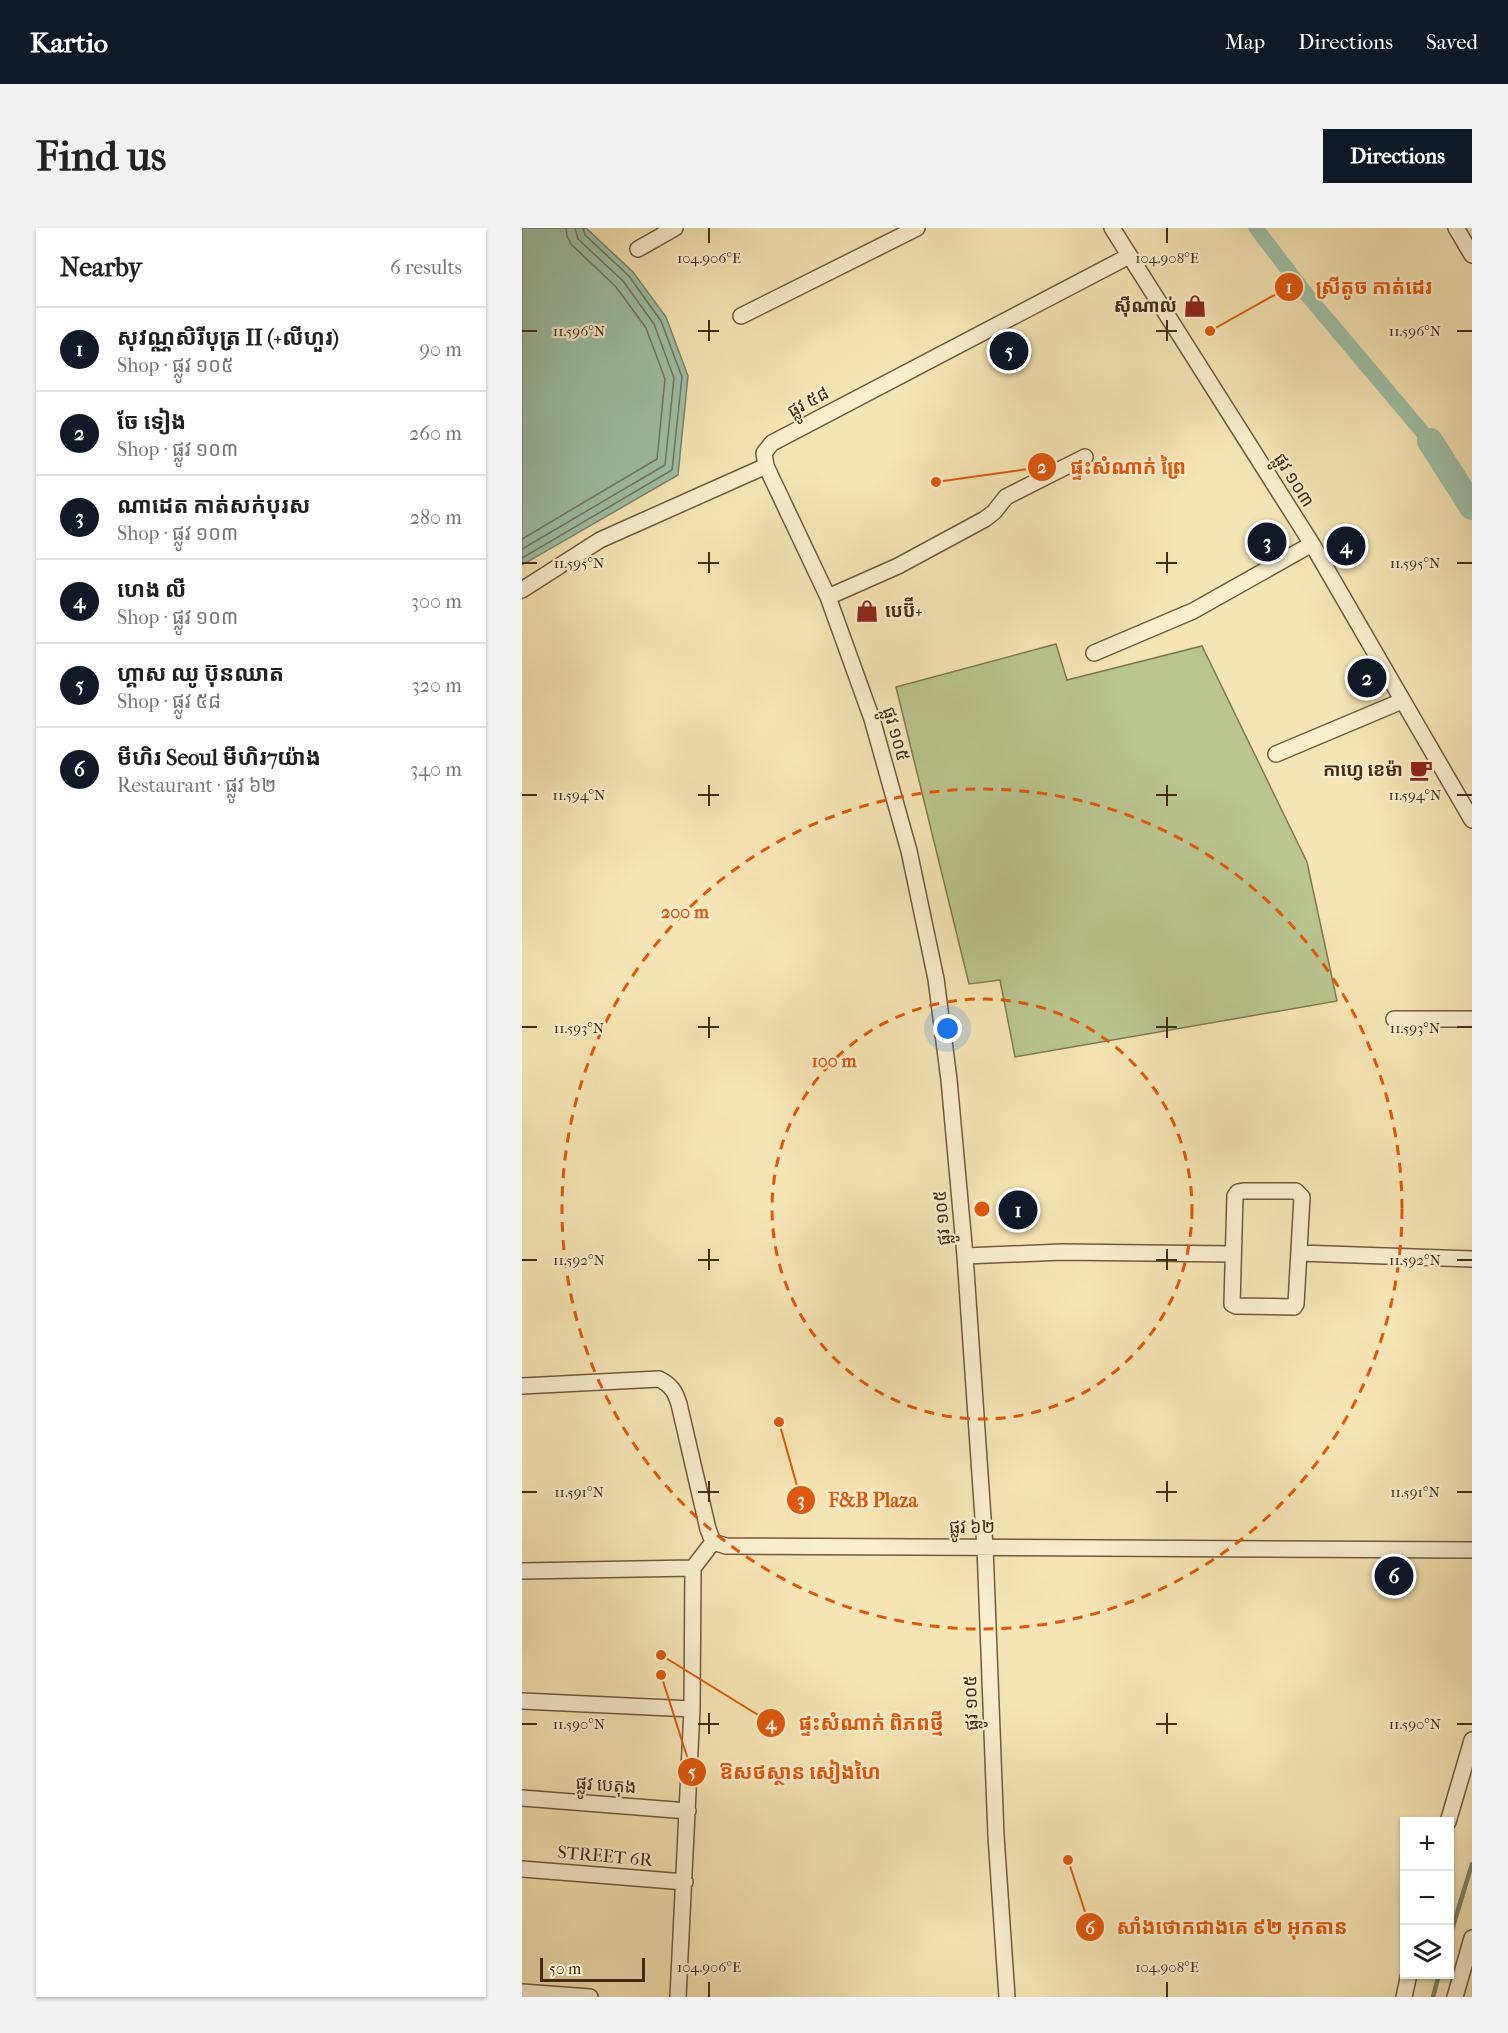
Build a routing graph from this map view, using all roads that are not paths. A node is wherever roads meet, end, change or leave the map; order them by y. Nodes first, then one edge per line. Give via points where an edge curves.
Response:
1 (675, 228) edge
2 (917, 228) edge
3 (1112, 228) edge
4 (1456, 228) edge
5 (638, 249) dead end
6 (1472, 255) edge
7 (1129, 256) junction
8 (741, 316) dead end
9 (1085, 457) dead end
10 (766, 466) junction
11 (1312, 544) junction
12 (522, 590) edge
13 (828, 597) junction
14 (1094, 653) dead end
15 (1402, 701) junction
16 (1276, 754) dead end
17 (1472, 820) edge
18 (1394, 1019) dead end
19 (1472, 1019) edge
20 (1299, 1253) junction
21 (1233, 1254) junction
22 (965, 1256) junction
23 (1472, 1259) edge
24 (522, 1386) edge
25 (713, 1542) junction
26 (985, 1547) junction
27 (1472, 1550) edge
28 (693, 1568) junction
29 (522, 1572) edge
30 (522, 1701) edge
31 (692, 1709) junction
32 (1472, 1740) edge
33 (522, 1798) edge
34 (688, 1811) junction
35 (1449, 1817) edge
36 (522, 1869) edge
37 (685, 1882) junction
38 (1472, 1938) edge
39 (1467, 1970) edge
40 (1408, 1979) edge
41 (522, 1992) edge
42 (590, 1997) edge
43 (678, 1997) edge
44 (1006, 1997) edge
45 (1404, 1997) edge
46 (1455, 1997) edge

1 - 5 street
2 - 8 street
3 - 7 street, ផ្លូវ ១០៣
4 - 6 street
7 - 10 street, ផ្លូវ ៥៨ via 772,443 764,453
7 - 11 street, ផ្លូវ ១០៣
9 - 13 street via 1006,497 985,519 898,566
10 - 12 street via 600,540
10 - 13 street, ផ្លូវ ១០៥
11 - 14 street via 1193,611
11 - 15 street, ផ្លូវ ១០៣
13 - 22 street, ផ្លូវ ១០៥ via 872,719 909,851 934,967
15 - 16 street
15 - 17 street, ផ្លូវ ១០៣
18 - 19 street
20 - 21 street via 1296,1304 1290,1308 1232,1304
20 - 21 street via 1300,1193 1243,1191 1236,1196
20 - 23 street
21 - 22 street via 1062,1252
22 - 26 street, ផ្លូវ ១០៥
24 - 25 street via 659,1379 668,1384 679,1404
25 - 26 street, ផ្លូវ ៦២ via 726,1546
25 - 28 street
26 - 27 street, ផ្លូវ ៦២
26 - 44 street, ផ្លូវ ១០៥
28 - 29 street
28 - 31 street
30 - 31 street
31 - 34 street
32 - 35 street
33 - 34 street, ផ្លូវ បេតុង
34 - 37 street
36 - 37 street, STREET 6R
37 - 43 street
38 - 39 street
39 - 46 street
40 - 45 street
41 - 42 street

